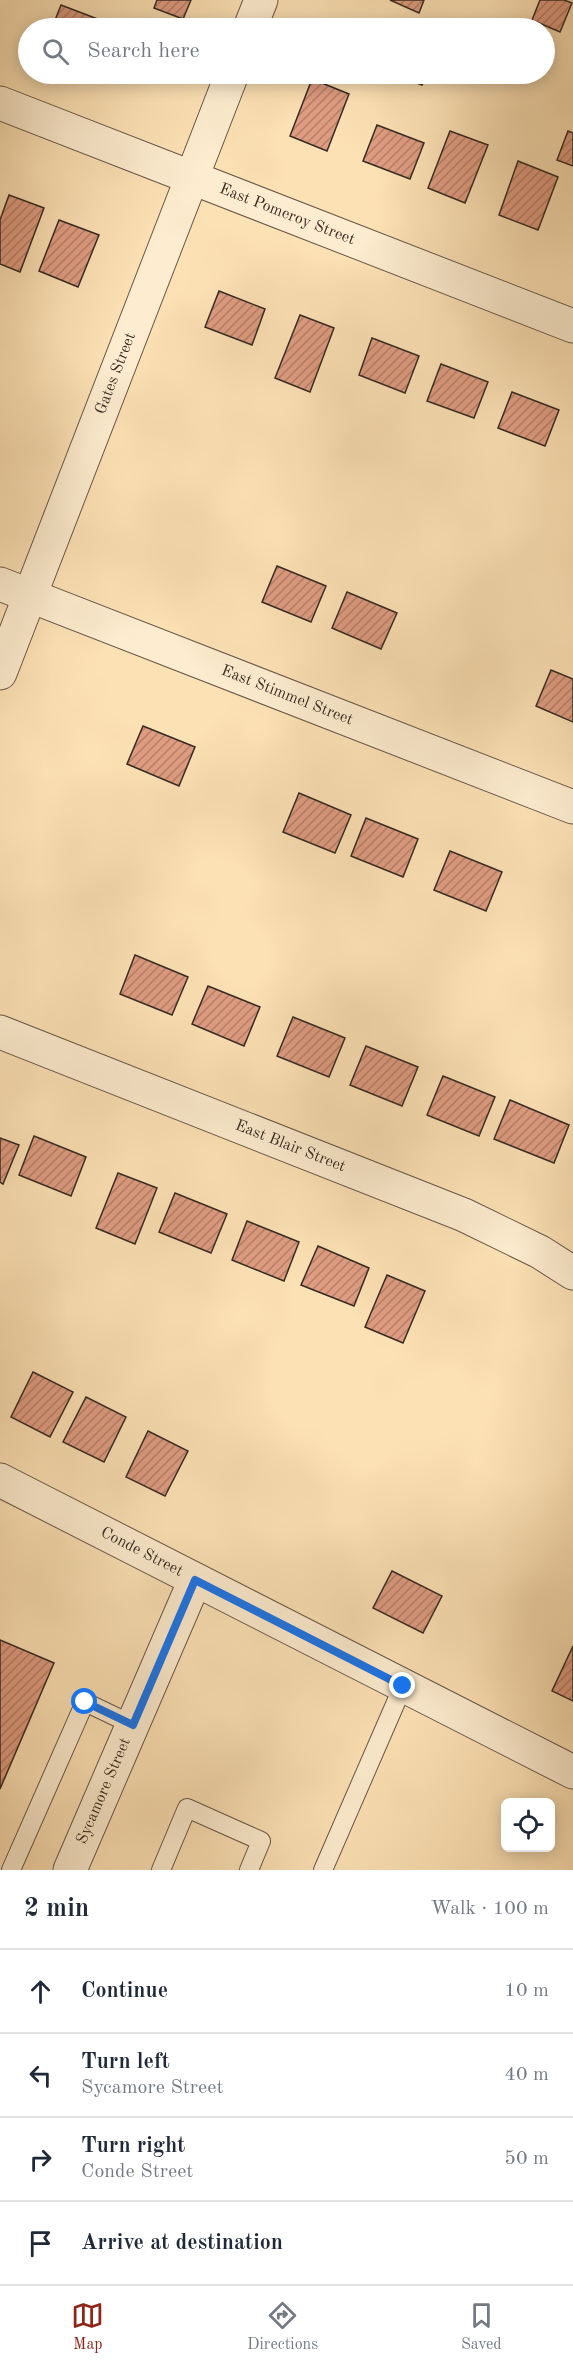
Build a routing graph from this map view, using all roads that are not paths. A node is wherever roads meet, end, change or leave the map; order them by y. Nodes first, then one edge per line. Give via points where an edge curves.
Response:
1 (261, 0) edge
2 (254, 18) edge
3 (228, 84) edge
4 (0, 103) edge
5 (192, 177) junction
6 (573, 326) edge
7 (0, 584) edge
8 (31, 596) junction
9 (0, 673) edge
10 (573, 807) edge
11 (0, 1032) edge
12 (573, 1273) edge
13 (0, 1480) edge
14 (195, 1580) junction
15 (403, 1686) junction
16 (133, 1725) junction
17 (573, 1772) edge
18 (11, 1870) edge
19 (70, 1870) edge
20 (161, 1870) edge
21 (249, 1870) edge
22 (323, 1870) edge

1 - 2 street
3 - 5 street, Gates Street
4 - 5 street, East Pomeroy Street
5 - 6 street, East Pomeroy Street
5 - 8 street, Gates Street
7 - 8 street, East Stimmel Street
8 - 9 street, Gates Street
8 - 10 street, East Stimmel Street
11 - 12 street, East Blair Street via 464,1215
13 - 14 street, Conde Street
14 - 15 street, Conde Street
14 - 16 street, Sycamore Street
15 - 17 street, Conde Street
15 - 22 lane
16 - 18 lane via 85,1702
16 - 19 street, Sycamore Street
20 - 21 lane via 187,1808 261,1841

